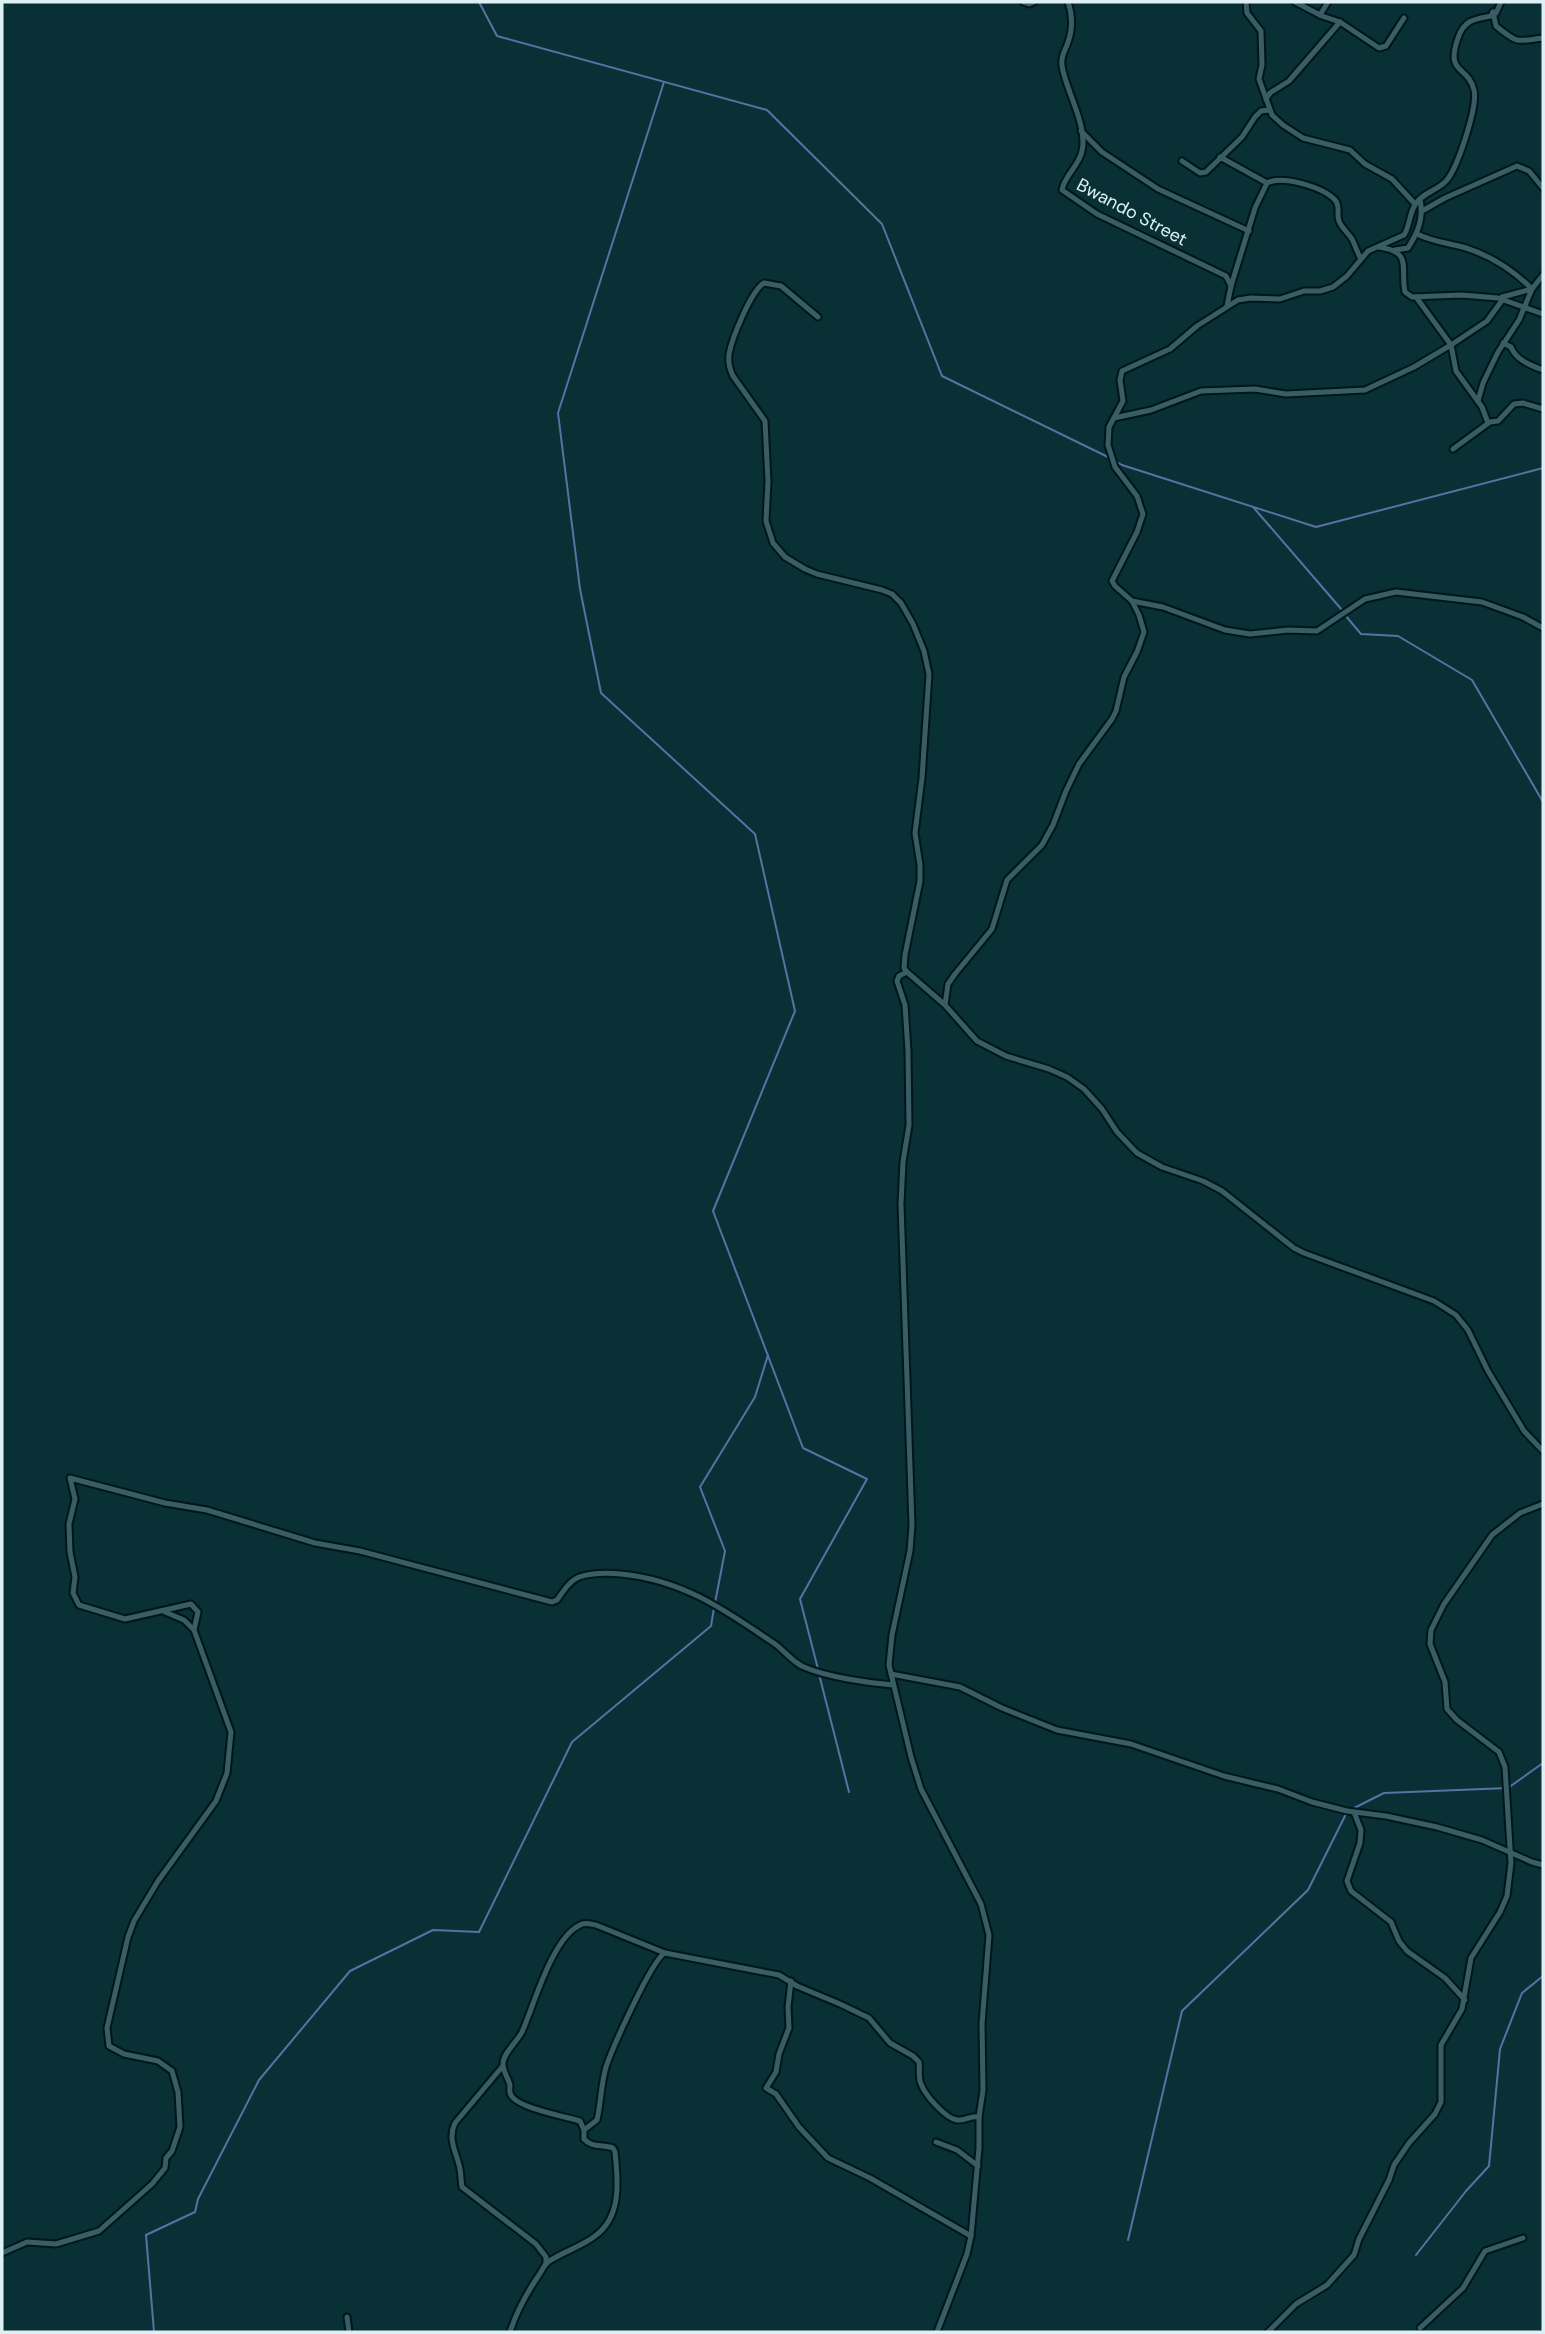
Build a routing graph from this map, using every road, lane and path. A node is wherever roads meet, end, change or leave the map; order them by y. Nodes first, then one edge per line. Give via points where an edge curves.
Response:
1 (1023, 2) edge
2 (1034, 2) edge
3 (1068, 2) edge
4 (1246, 2) edge
5 (1295, 2) edge
6 (1328, 2) edge
7 (1501, 2) edge
8 (1493, 12) junction
9 (1320, 15) junction
10 (1404, 18) dead end
11 (1340, 22) junction
12 (1543, 38) edge
13 (1266, 99) junction
14 (1269, 110) junction
15 (1081, 131) junction
16 (1220, 157) junction
17 (1182, 161) dead end
18 (1267, 183) junction
19 (1543, 188) edge
20 (1418, 202) junction
21 (1422, 211) junction
22 (1249, 231) junction
23 (1418, 234) junction
24 (1402, 236) junction
25 (1376, 247) junction
26 (1408, 248) junction
27 (1395, 250) junction
28 (1361, 259) junction
29 (1404, 261) junction
30 (1543, 275) edge
31 (1231, 286) junction
32 (1531, 291) junction
33 (1416, 297) junction
34 (1500, 299) junction
35 (1227, 306) junction
36 (1524, 306) junction
37 (1540, 313) edge
38 (818, 317) dead end
39 (1503, 343) junction
40 (1451, 345) junction
41 (1543, 370) edge
42 (1478, 401) junction
43 (1543, 409) edge
44 (1114, 418) junction
45 (1488, 423) junction
46 (1453, 449) dead end
47 (1132, 601) junction
48 (1543, 628) edge
49 (907, 972) junction
50 (945, 1005) junction
51 (1543, 1451) edge
52 (1543, 1504) edge
53 (162, 1611) junction
54 (194, 1630) junction
55 (891, 1674) junction
56 (893, 1685) junction
57 (1354, 1812) junction
58 (1509, 1851) junction
59 (1543, 1865) edge
60 (665, 1953) junction
61 (791, 1981) junction
62 (1465, 2000) junction
63 (502, 2067) junction
64 (979, 2117) junction
65 (584, 2130) junction
66 (936, 2142) dead end
67 (978, 2166) junction
68 (971, 2236) junction
69 (1523, 2238) dead end
70 (2, 2253) edge
71 (546, 2264) junction
72 (346, 2317) dead end
73 (1420, 2328) dead end
74 (349, 2332) edge
75 (510, 2332) edge
76 (937, 2332) edge
77 (1268, 2332) edge

1 - 2 street
3 - 15 street, Bwando Street via 1072,24 1063,69
4 - 13 street via 1247,13 1261,31 1259,79
5 - 9 street
6 - 9 street
7 - 8 street
8 - 12 street via 1496,26 1515,40
8 - 20 street via 1467,22 1458,38 1454,59 1474,89 1473,110 1447,180
9 - 11 street
10 - 11 street via 1387,46 1381,48
11 - 13 street via 1289,81
13 - 14 street
14 - 16 street via 1261,111
14 - 20 street via 1303,138 1350,150
15 - 22 street via 1102,152 1158,189
15 - 31 street, Bwando Street via 1082,152 1062,190 1097,214 1226,276
16 - 17 street via 1202,174
16 - 18 street
18 - 22 street
18 - 28 street via 1309,185 1333,198 1339,208 1339,223
19 - 21 street via 1529,171 1517,166
20 - 21 street
20 - 24 street
21 - 23 street
22 - 31 street
23 - 26 street
23 - 32 street via 1493,259 1517,274
24 - 25 street
24 - 27 street
25 - 27 street
25 - 28 street
26 - 27 street
26 - 29 street
27 - 29 street
28 - 35 street via 1328,290 1280,299 1243,299
29 - 33 street via 1405,292
30 - 32 street
31 - 35 street
32 - 34 street
32 - 36 street
32 - 37 street via 1531,302
33 - 34 street
33 - 40 street
34 - 36 street
34 - 40 street via 1488,321
35 - 44 street via 1170,349 1122,371 1123,401
36 - 37 street
36 - 39 street
38 - 49 street via 781,286 764,283 754,293 736,335 729,368 765,421 766,521 774,543 805,569 892,594 913,624 927,663 929,686 915,833 920,881 905,955
39 - 41 street via 1516,357
39 - 42 street
40 - 42 street via 1456,371
40 - 44 street via 1364,390 1286,394 1255,389 1201,391
42 - 45 street
43 - 45 street via 1514,404 1501,418
44 - 47 street via 1107,436 1110,456 1143,514 1112,581
45 - 46 street
47 - 48 street via 1250,634 1317,631 1365,599 1396,592 1482,602
47 - 50 street via 1144,632 1112,719 1079,764 1042,845 1006,880 992,929 948,984
49 - 50 street
49 - 55 street via 897,981 905,1005 908,1051 909,1125 901,1204 912,1525 891,1644
50 - 51 street via 977,1041 1084,1088 1129,1146 1148,1160 1222,1191 1294,1248 1434,1301 1456,1315 1524,1431
52 - 58 street via 1520,1513 1492,1535 1444,1604 1430,1637 1445,1682 1447,1709 1499,1752 1505,1768
53 - 54 street
53 - 54 street via 191,1604 198,1612
53 - 56 street via 121,1618 84,1608 76,1601 69,1524 75,1499 70,1478 552,1602 579,1577 614,1573 655,1578 715,1605 803,1667
54 - 70 street via 231,1732 227,1773 216,1801 134,1921 107,2028 109,2046 169,2067 178,2092 180,2127 159,2177 103,2228 56,2244 27,2242
55 - 56 street
55 - 57 street via 960,1687 1058,1730 1131,1744 1216,1774
56 - 64 street via 921,1788 986,1919 989,1935
57 - 58 street via 1437,1827
57 - 62 street via 1361,1830 1348,1881 1350,1891 1386,1917 1407,1951 1446,1978
58 - 59 street
58 - 62 street via 1507,1896 1471,1958
60 - 61 street
60 - 63 street via 596,1925 580,1925 550,1962
60 - 65 street via 647,1977 609,2060 597,2120
61 - 64 street via 869,2018 890,2043 916,2058 920,2082 943,2113 959,2120
61 - 68 street via 789,2028 776,2072 766,2088 776,2094 828,2158
62 - 77 street via 1441,2045 1439,2109 1394,2165 1354,2255 1327,2285 1296,2304
63 - 65 street via 514,2099 580,2121
63 - 71 street via 455,2123 454,2154 462,2187 536,2244
64 - 67 street
65 - 71 street via 590,2144 609,2146 615,2152 616,2203 596,2236
66 - 67 street
67 - 68 street
68 - 76 street
69 - 73 street via 1485,2251 1463,2288
71 - 75 street via 519,2306
72 - 74 street

